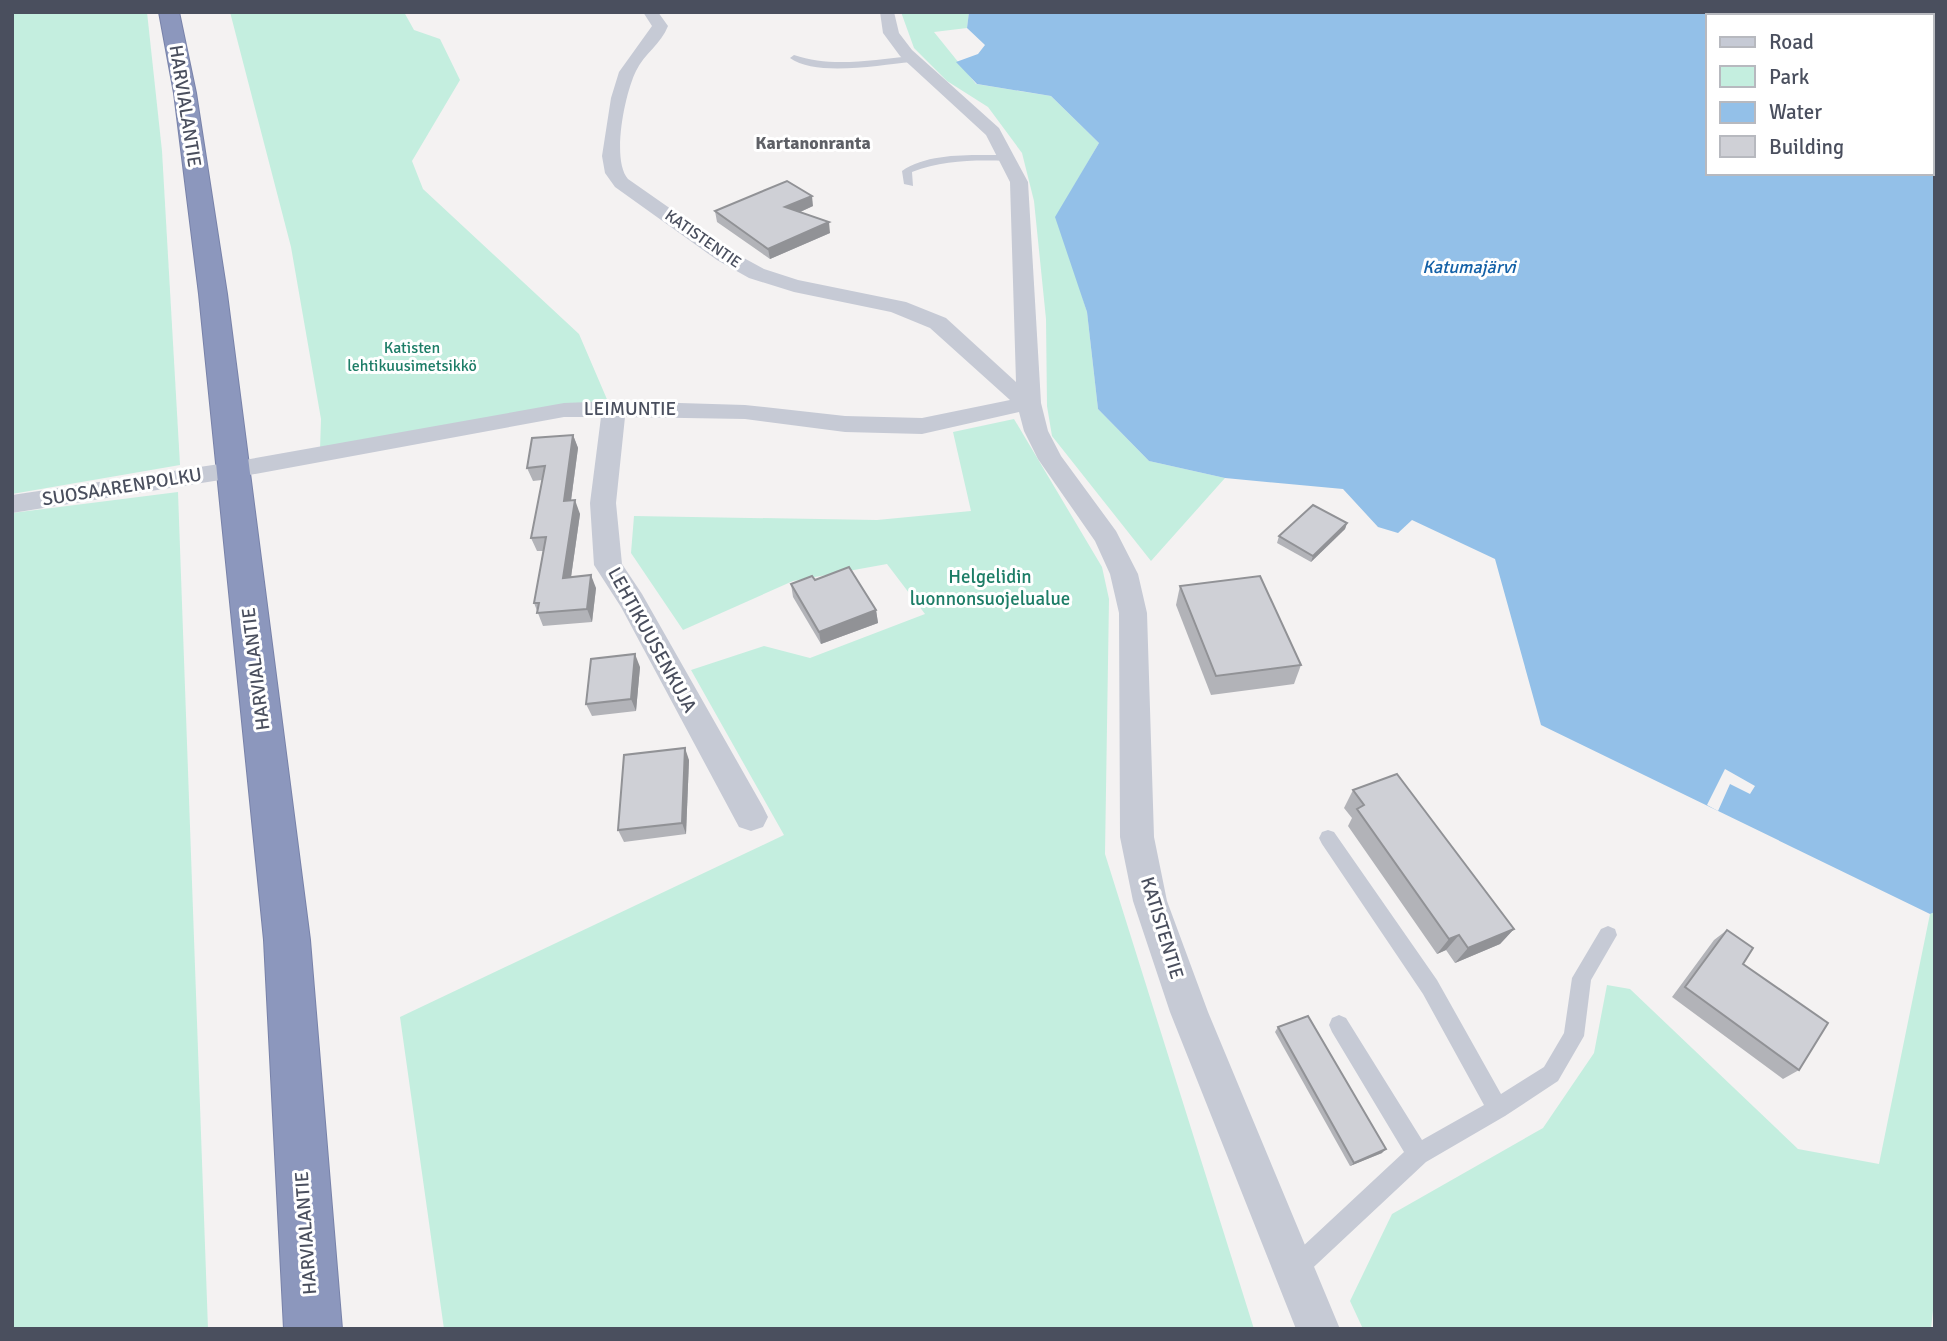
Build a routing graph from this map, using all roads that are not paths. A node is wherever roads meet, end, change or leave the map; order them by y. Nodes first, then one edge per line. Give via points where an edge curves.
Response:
1 (169, 12) edge
2 (650, 12) edge
3 (887, 12) edge
4 (794, 58) dead end
5 (911, 60) junction
6 (1007, 158) junction
7 (909, 184) dead end
8 (1030, 403) junction
9 (614, 408) junction
10 (233, 470) junction
11 (12, 504) edge
12 (751, 817) dead end
13 (1328, 838) dead end
14 (1608, 936) dead end
15 (1339, 1025) dead end
16 (1498, 1109) junction
17 (1418, 1154) junction
18 (1294, 1270) junction
19 (313, 1329) edge
20 (1318, 1329) edge

1 - 10 highway, HARVIALANTIE via 185,93
2 - 8 street, KATISTENTIE via 660,26 657,36 632,63 618,96 611,166 623,185 727,259 750,270 786,283 914,311 940,324
3 - 5 street, KATISTENTIE via 891,33
4 - 5 lane via 800,63 821,64
5 - 6 street, KATISTENTIE via 993,132
6 - 7 lane via 919,166 907,171
6 - 8 street, KATISTENTIE via 1019,182
8 - 9 street, LEIMUNTIE via 947,422 885,426 745,412
8 - 18 street, KATISTENTIE via 1036,431 1051,459 1107,538 1125,574 1133,613 1137,837 1150,901 1189,1012
9 - 10 street, LEIMUNTIE via 564,410
9 - 12 street, LEHTIKUUSENKUJA via 603,503 608,565
10 - 11 street, SUOSAARENPOLKU
10 - 19 highway, HARVIALANTIE via 287,940
13 - 16 lane via 1430,987
14 - 16 lane via 1582,978 1574,1036 1550,1074
15 - 17 lane
16 - 17 lane
17 - 18 lane
18 - 20 street, KATISTENTIE

